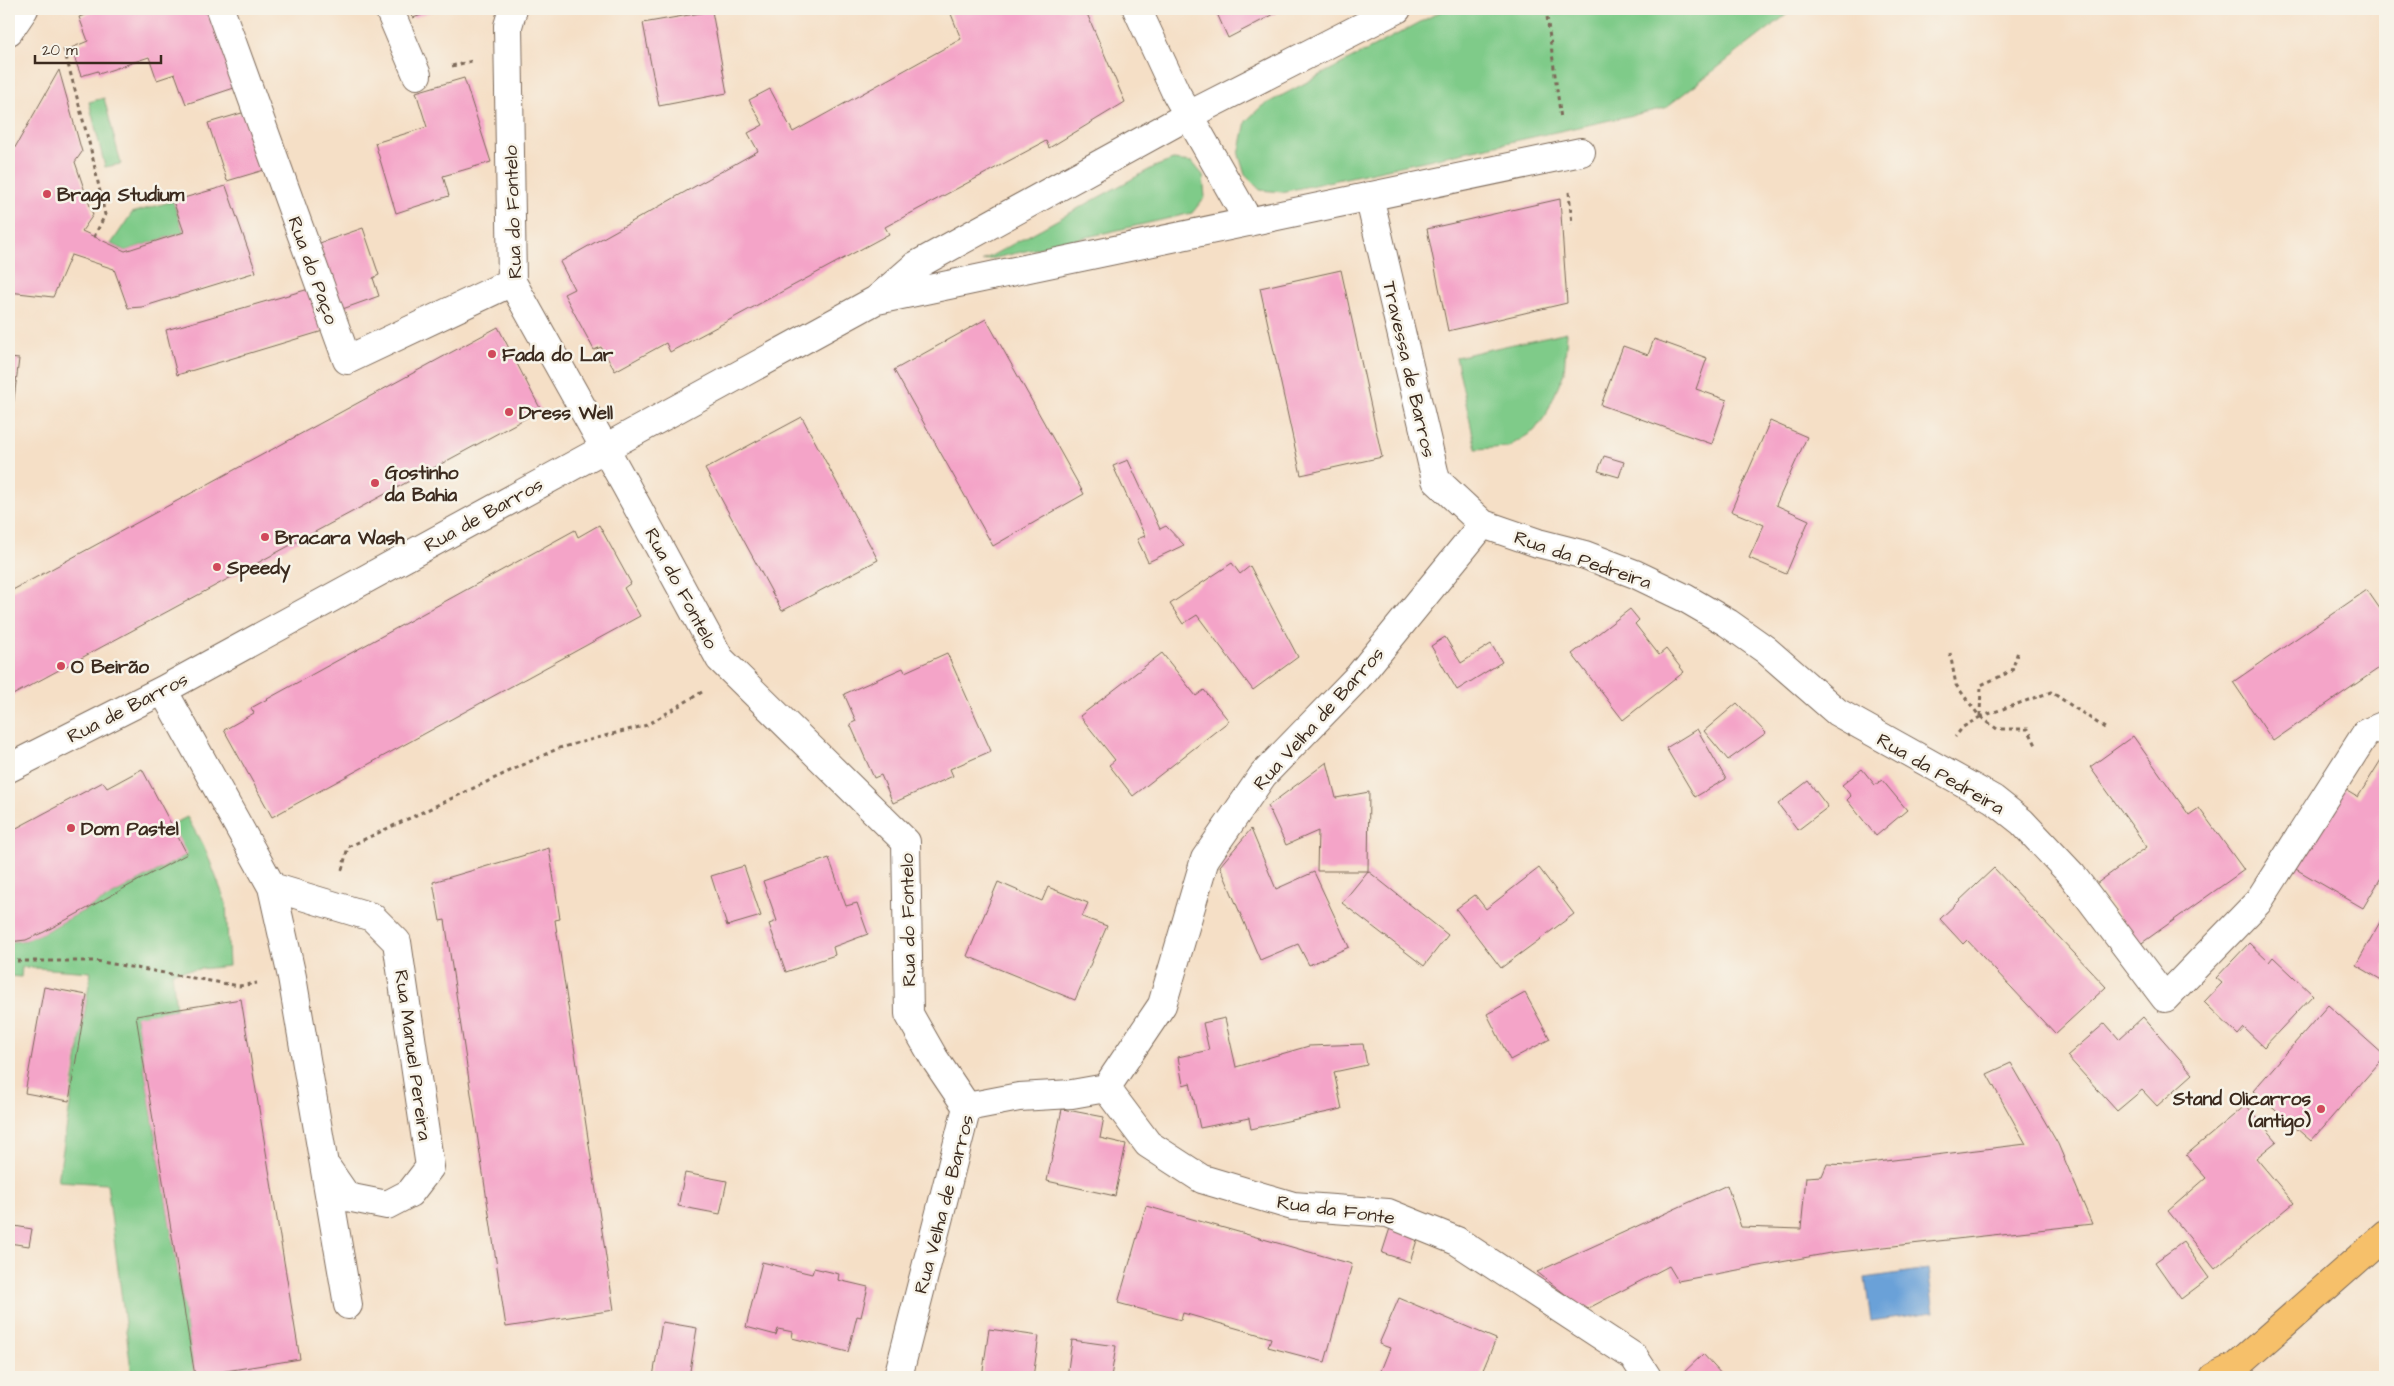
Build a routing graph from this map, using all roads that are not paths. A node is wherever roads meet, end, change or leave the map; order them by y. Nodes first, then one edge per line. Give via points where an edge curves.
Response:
1 (24, 9) edge
2 (220, 9) edge
3 (388, 9) edge
4 (513, 9) edge
5 (1137, 9) edge
6 (1397, 9) edge
7 (9, 31) edge
8 (417, 75) road end
9 (1189, 115) junction
10 (1573, 154) road end
11 (1369, 196) junction
12 (1248, 222) junction
13 (512, 282) junction
14 (876, 300) junction
15 (605, 447) junction
16 (1483, 524) junction
17 (163, 690) junction
18 (2385, 725) edge
19 (9, 768) edge
20 (272, 886) junction
21 (1106, 1088) junction
22 (967, 1106) junction
23 (323, 1162) junction
24 (2385, 1235) edge
25 (348, 1305) dead end
26 (898, 1377) edge
27 (1648, 1377) edge
28 (2214, 1377) edge

1 - 7 street
2 - 13 street, Rua do Paço via 347,360
3 - 8 street
4 - 13 street, Rua do Fontelo via 508,26
5 - 9 street
6 - 9 street
9 - 12 street
9 - 14 street via 915,266
10 - 11 street
11 - 12 street
11 - 16 street, Travessa de Barros via 1436,480
12 - 14 street
13 - 15 street, Rua do Fontelo
14 - 15 street, Rua de Barros
15 - 17 street, Rua de Barros
15 - 22 street, Rua do Fontelo via 720,659 906,842 909,1014
16 - 18 street, Rua da Pedreira via 1635,574 1685,598 1728,622 1766,650 1837,712 1993,799 2035,834 2072,875 2165,998 2258,902 2366,733
16 - 21 street, Rua Velha de Barros via 1358,677 1263,776 1205,859 1162,1005
17 - 19 street, Rua de Barros
17 - 20 street, Rua Manuel Pereira
20 - 23 street, Rua Manuel Pereira via 292,977
20 - 23 street, Rua Manuel Pereira via 372,917 397,942 430,1167 410,1193 387,1205 347,1197
21 - 22 street, Rua Velha de Barros
21 - 27 street, Rua da Fonte via 1148,1144 1202,1179 1293,1206 1388,1213 1457,1241 1634,1357
22 - 26 street, Rua Velha de Barros
23 - 25 street, Rua Manuel Pereira
24 - 28 main road via 2235,1367

